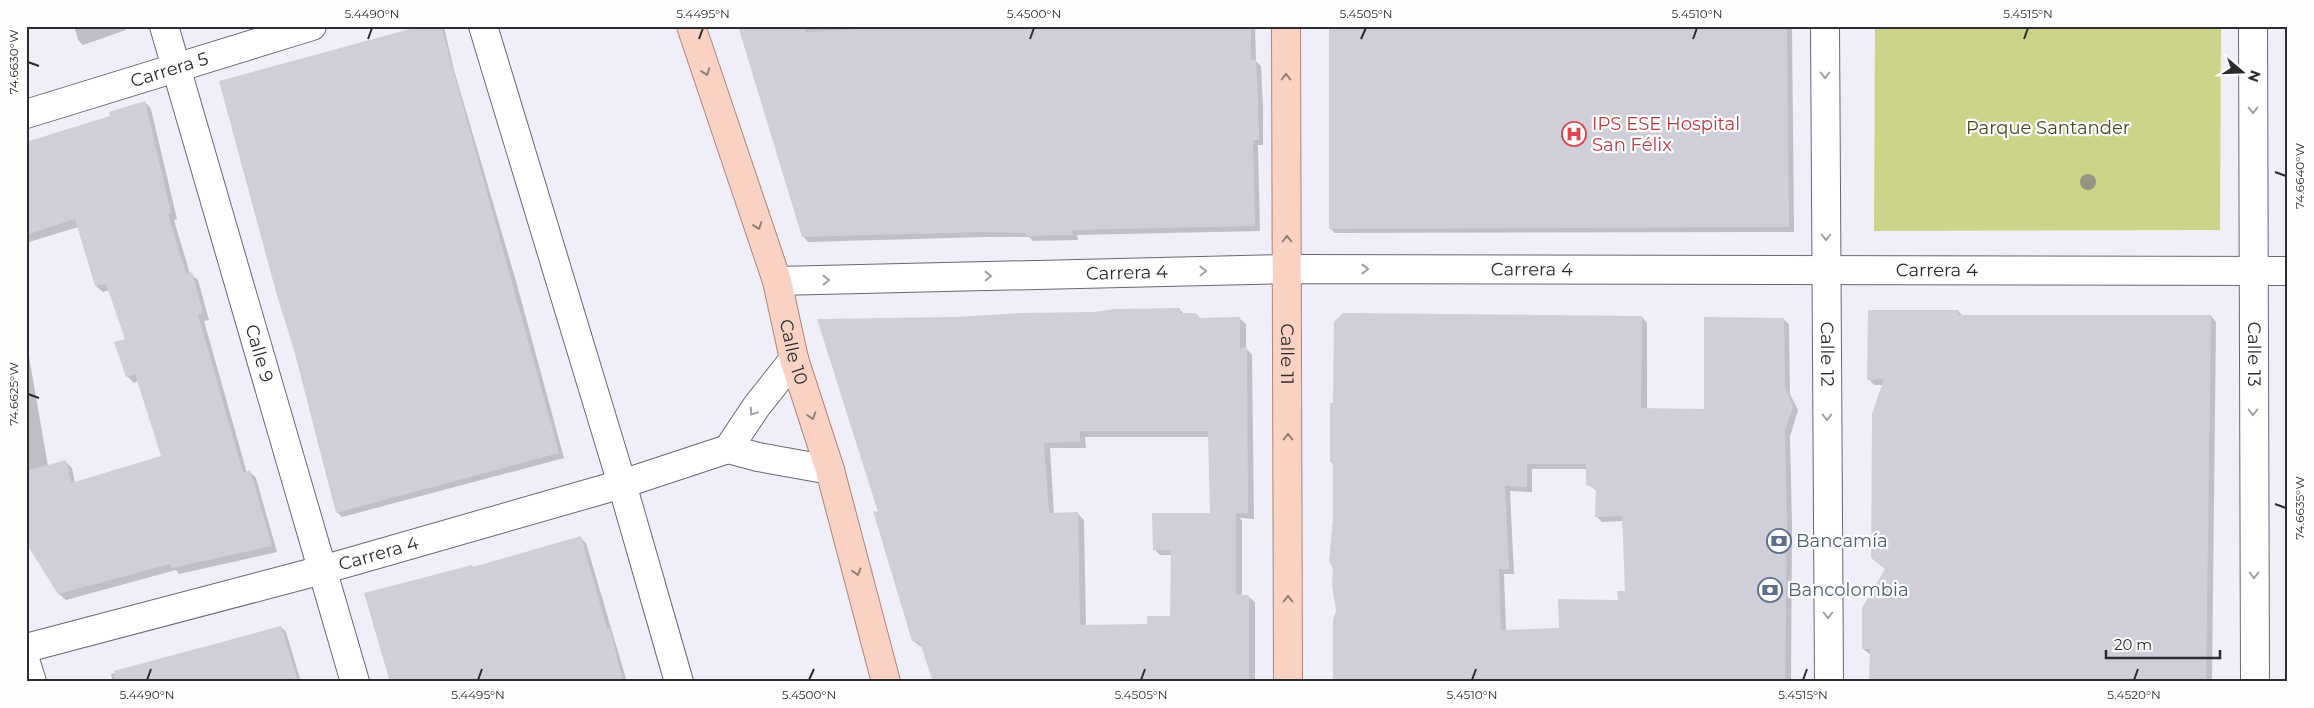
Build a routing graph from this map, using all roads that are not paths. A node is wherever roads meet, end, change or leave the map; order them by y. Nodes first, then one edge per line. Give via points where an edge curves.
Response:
1 (164, 26) edge
2 (312, 26) edge
3 (482, 26) edge
4 (691, 26) edge
5 (1286, 26) edge
6 (1825, 26) edge
7 (2253, 26) edge
8 (176, 68) junction
9 (26, 114) edge
10 (1288, 269) junction
11 (1826, 270) junction
12 (2252, 271) junction
13 (2288, 271) edge
14 (777, 281) junction
15 (794, 359) junction
16 (728, 449) junction
17 (830, 470) junction
18 (622, 484) junction
19 (322, 570) junction
20 (26, 648) edge
21 (26, 663) edge
22 (32, 682) edge
23 (354, 682) edge
24 (679, 682) edge
25 (886, 682) edge
26 (1288, 682) edge
27 (1828, 682) edge
28 (2255, 682) edge

1 - 8 street, Calle 9
2 - 8 street, Carrera 5
3 - 18 street
4 -> 14 main road, Calle 10
10 -> 5 main road, Calle 11
6 -> 11 street, Calle 12
7 -> 12 street, Calle 13
8 - 9 street, Carrera 5
8 - 19 street, Calle 9
10 -> 11 street, Carrera 4
14 -> 10 street, Carrera 4
26 -> 10 main road, Calle 11
11 - 12 street, Carrera 4
11 -> 27 street, Calle 12
12 - 13 street, Carrera 4
12 -> 28 street, Calle 13
14 - 15 main road, Calle 10
15 -> 16 street
15 -> 17 main road, Calle 10
16 - 17 street
16 - 18 street, Carrera 4
17 -> 25 main road, Calle 10
18 - 19 street, Carrera 4
18 - 24 street
19 - 20 street, Carrera 4
19 - 23 street, Calle 9
21 - 22 street

